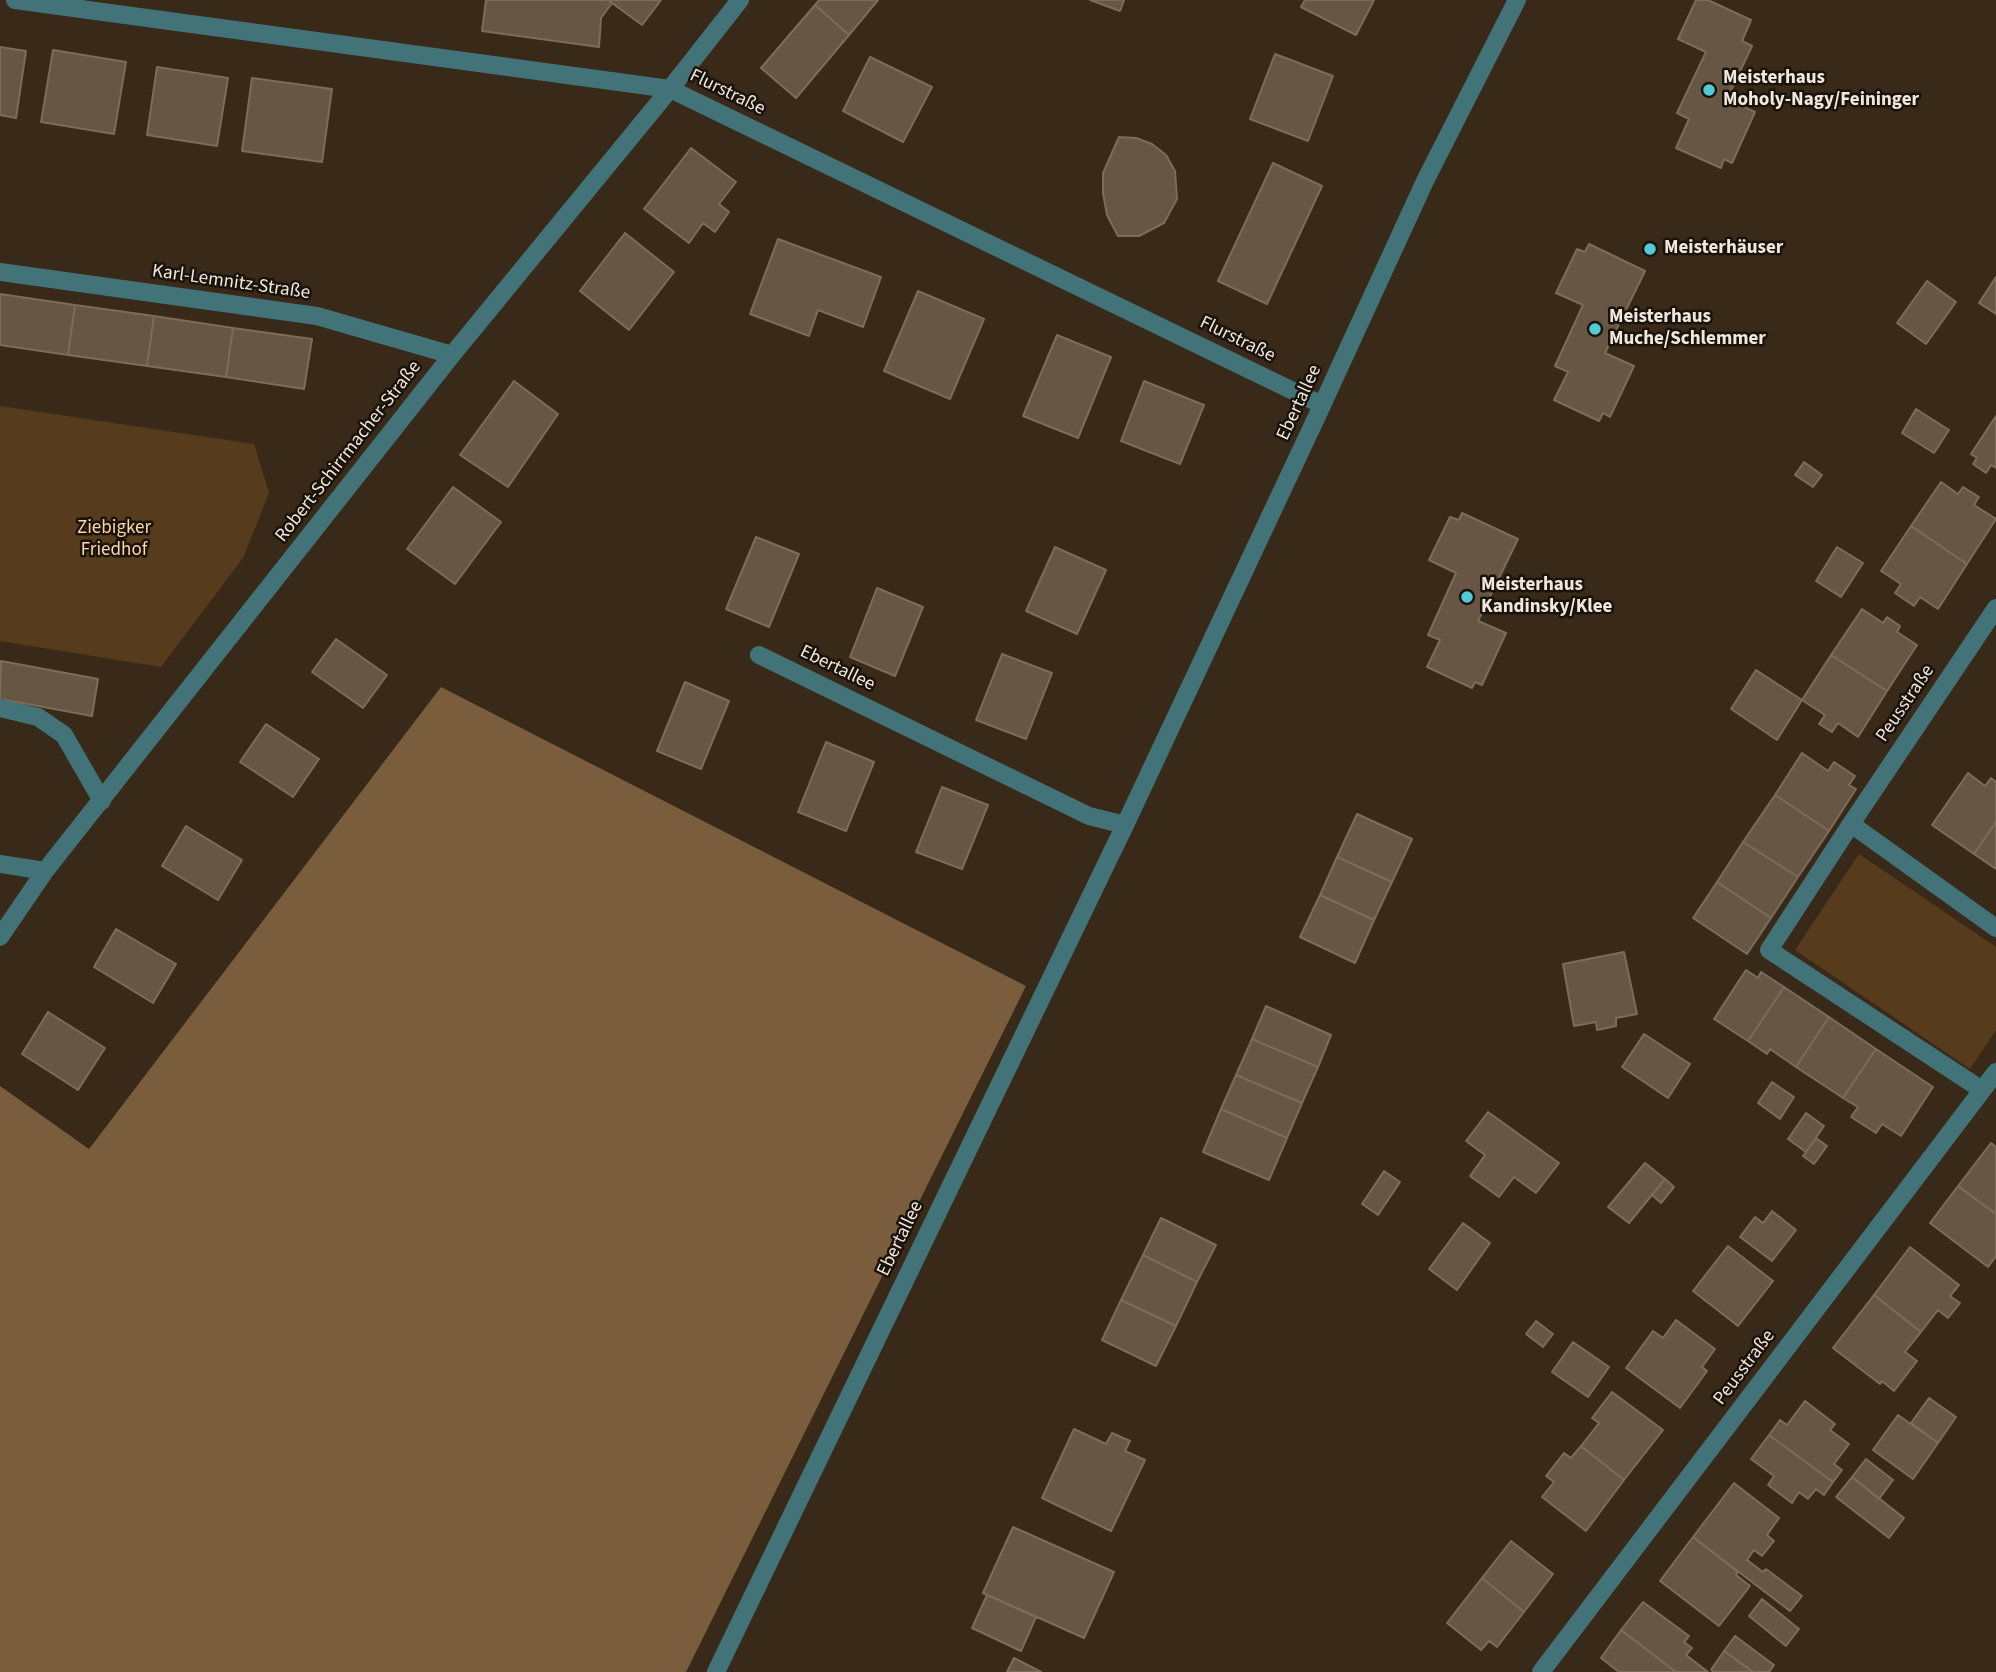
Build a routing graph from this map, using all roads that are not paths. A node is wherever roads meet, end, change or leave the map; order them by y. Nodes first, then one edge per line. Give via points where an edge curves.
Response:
1 (15, 0) edge
2 (740, 0) edge
3 (1517, 0) edge
4 (670, 89) junction
5 (0, 272) edge
6 (452, 355) junction
7 (1322, 405) junction
8 (1996, 608) edge
9 (759, 655) dead end
10 (0, 708) edge
11 (102, 801) junction
12 (1850, 824) junction
13 (1125, 825) junction
14 (0, 864) edge
15 (45, 871) junction
16 (1996, 928) edge
17 (0, 937) edge
18 (1996, 1072) edge
19 (1982, 1090) junction
20 (716, 1672) edge
21 (1541, 1672) edge

1 - 4 street, Flurstraße
2 - 4 street, Robert-Schirrmacher-Straße
3 - 7 street, Ebertallee via 1424,181
4 - 6 street, Robert-Schirrmacher-Straße
4 - 7 street, Flurstraße
5 - 6 street, Karl-Lemnitz-Straße via 317,316
6 - 11 street, Robert-Schirrmacher-Straße
7 - 13 street, Ebertallee
8 - 12 street, Peusstraße
9 - 13 street, Ebertallee via 1089,816
10 - 11 street via 38,717 64,736
11 - 15 street, Robert-Schirrmacher-Straße
12 - 16 street
12 - 19 street, Peusstraße via 1769,950
13 - 20 street, Ebertallee
14 - 15 street
15 - 17 street, Robert-Schirrmacher-Straße
18 - 19 street, Peusstraße
19 - 21 street, Peusstraße

